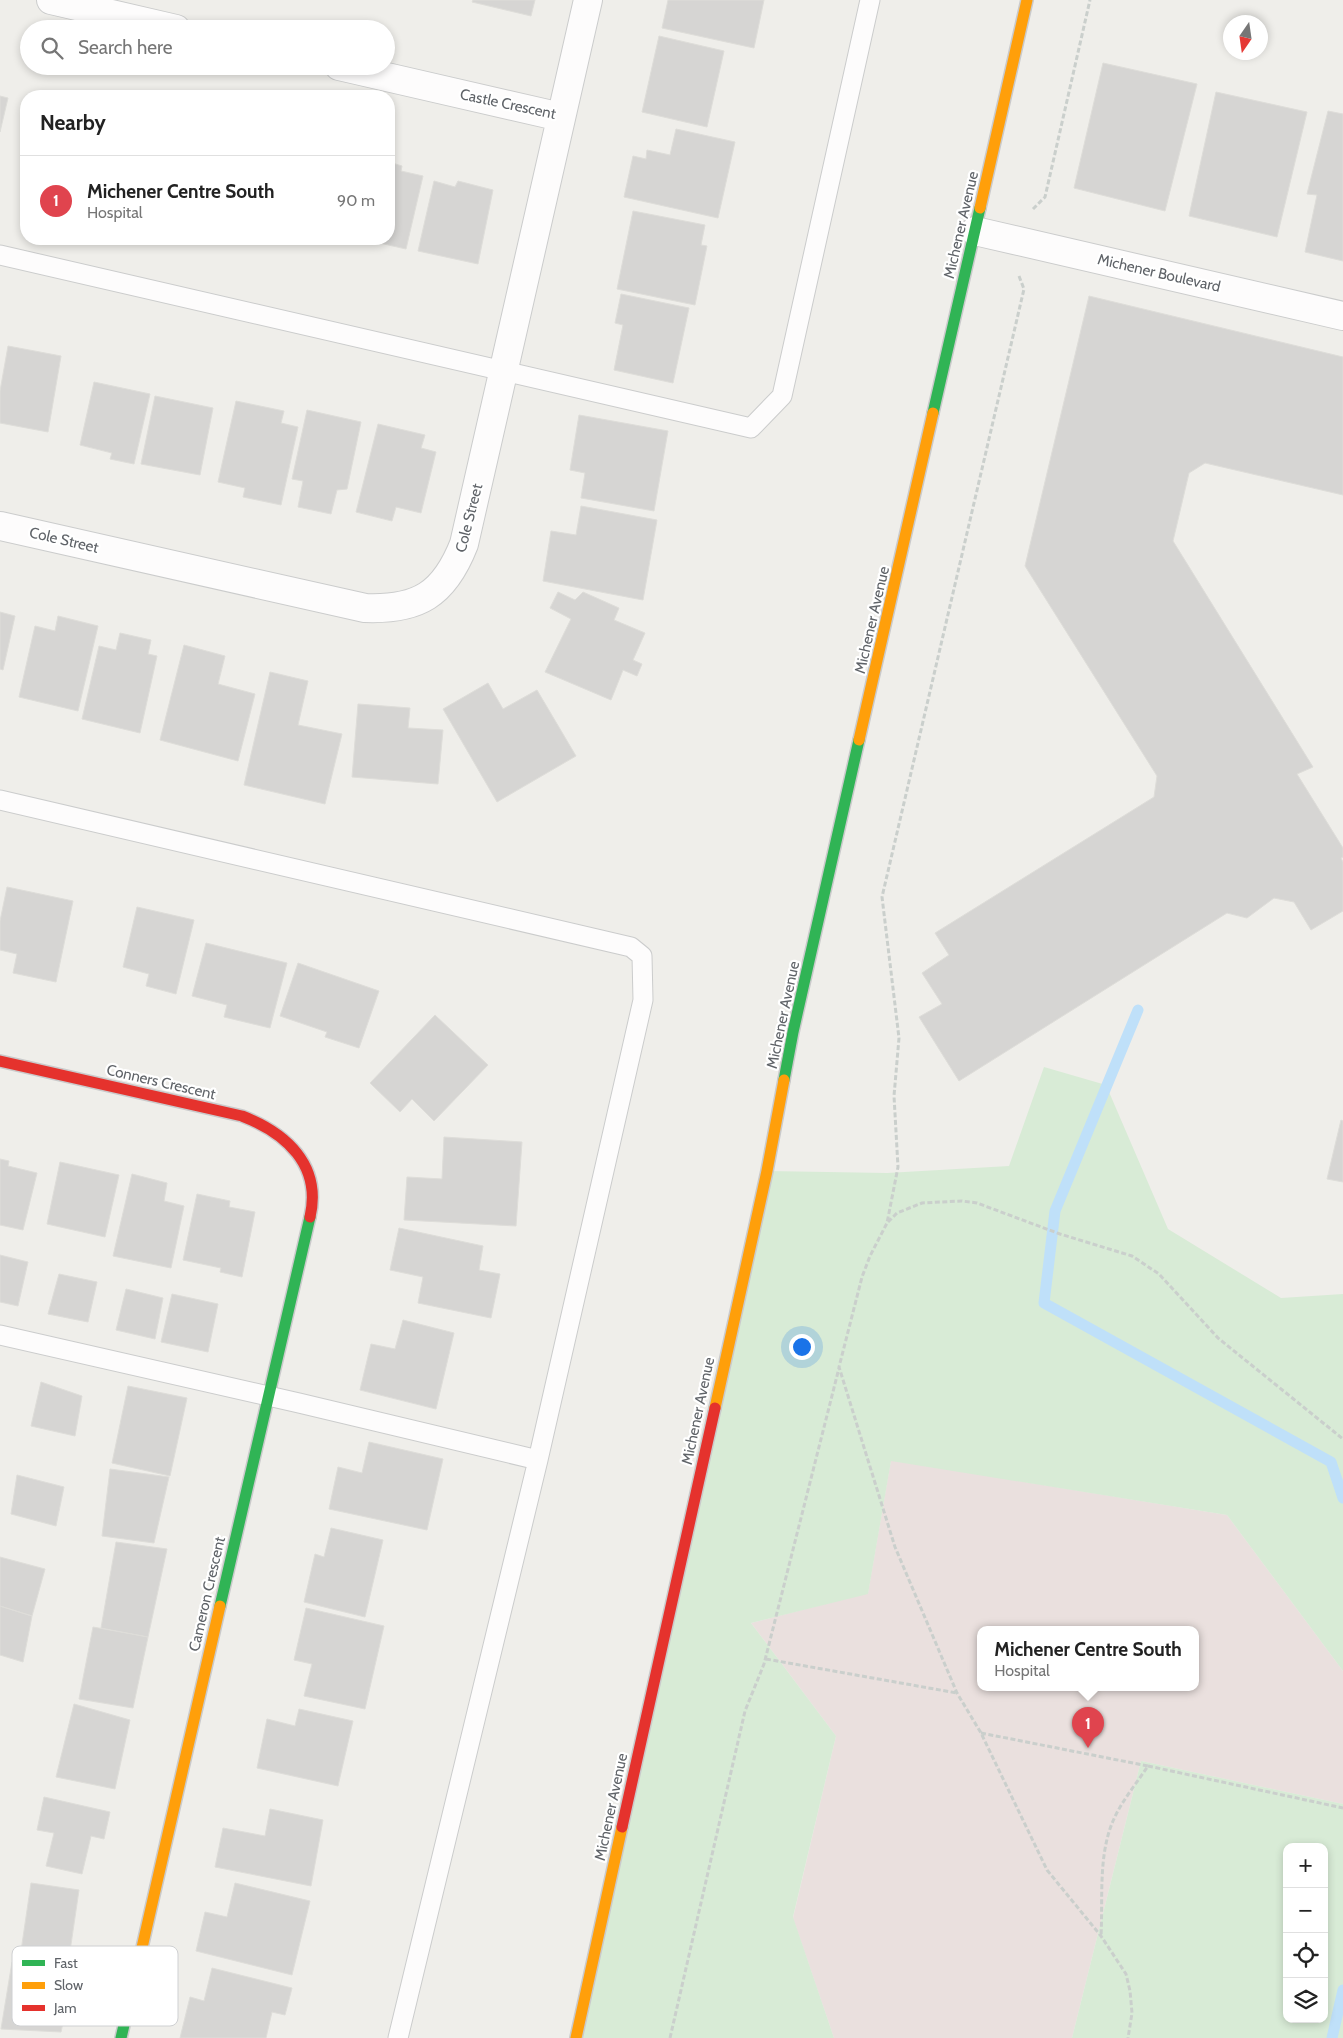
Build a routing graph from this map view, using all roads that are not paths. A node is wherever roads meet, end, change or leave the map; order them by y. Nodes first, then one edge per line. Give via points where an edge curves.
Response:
1 (51, 0) edge
2 (588, 0) edge
3 (870, 0) edge
4 (1027, 0) edge
5 (137, 20) edge
6 (378, 75) edge
7 (561, 117) junction
8 (975, 231) junction
9 (0, 254) edge
10 (1343, 316) edge
11 (503, 371) junction
12 (0, 526) edge
13 (0, 800) edge
14 (0, 1061) edge
15 (300, 1159) joint
16 (0, 1335) edge
17 (268, 1396) junction
18 (538, 1460) junction
19 (142, 1946) edge
20 (398, 2038) edge
21 (576, 2038) edge

1 - 5 street
2 - 7 street, Castle Crescent
3 - 11 lane via 782,396 764,415 751,428
4 - 8 street, Michener Avenue
6 - 7 street, Castle Crescent
7 - 11 street, Cole Street
8 - 10 street, Michener Boulevard
8 - 21 street, Michener Avenue via 795,1023 767,1171
9 - 11 lane
11 - 12 street, Cole Street via 464,544 457,562 442,584 412,604 388,609 347,605
13 - 18 lane via 631,947 642,956 643,1000
14 - 15 street, Conners Crescent via 242,1116 266,1124 286,1138
15 - 17 street, Cameron Crescent via 312,1186 311,1212
16 - 17 lane
17 - 18 lane
17 - 19 street, Cameron Crescent
18 - 20 lane

